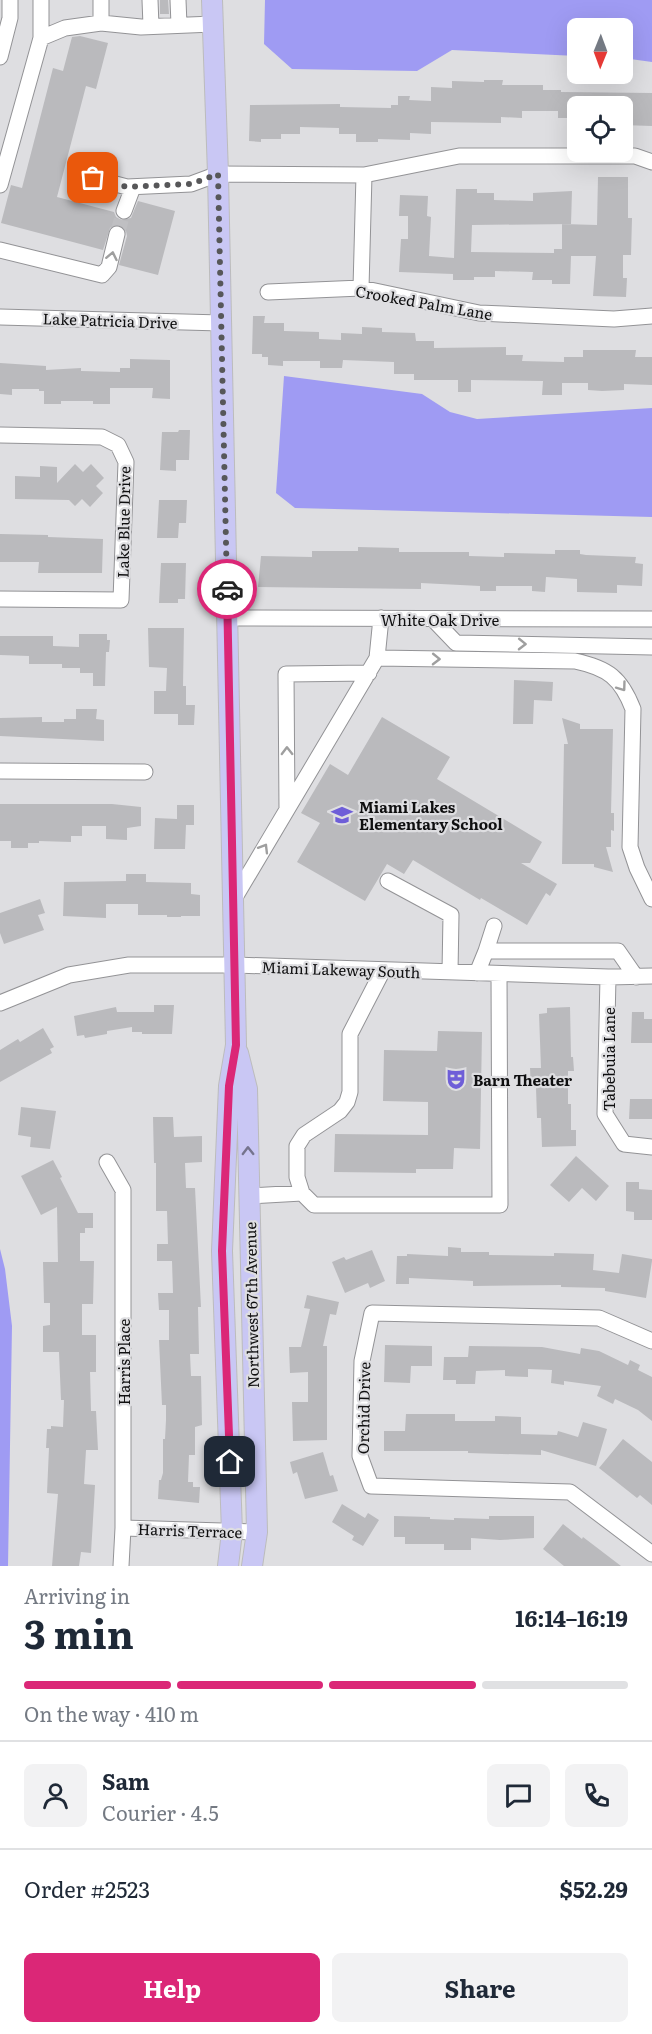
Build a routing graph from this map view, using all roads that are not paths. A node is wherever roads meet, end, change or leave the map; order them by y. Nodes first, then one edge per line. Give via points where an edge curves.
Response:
1 (10, 0) edge
2 (41, 0) edge
3 (101, 0) edge
4 (150, 0) edge
5 (156, 0) edge
6 (178, 0) edge
7 (212, 0) edge
8 (101, 23) junction
9 (213, 24) junction
10 (179, 25) junction
11 (151, 26) junction
12 (3, 35) edge
13 (41, 38) junction
14 (0, 57) edge
15 (652, 162) edge
16 (218, 174) junction
17 (364, 175) junction
18 (93, 178) dead end
19 (0, 185) edge
20 (133, 187) junction
21 (124, 211) tunnel mouth
22 (117, 234) tunnel mouth
23 (0, 250) edge
24 (361, 288) junction
25 (268, 292) dead end
26 (652, 316) edge
27 (0, 317) edge
28 (221, 323) junction
29 (0, 435) edge
30 (0, 599) edge
31 (228, 618) junction
32 (381, 618) junction
33 (433, 619) junction
34 (652, 619) edge
35 (652, 646) edge
36 (378, 658) junction
37 (369, 673) junction
38 (0, 771) edge
39 (145, 772) dead end
40 (287, 809) junction
41 (388, 881) dead end
42 (234, 898) junction
43 (652, 898) edge
44 (494, 927) dead end
45 (486, 951) junction
46 (235, 965) junction
47 (383, 970) junction
48 (450, 972) junction
49 (477, 973) junction
50 (499, 974) junction
51 (652, 976) edge
52 (608, 977) junction
53 (636, 977) junction
54 (0, 1003) edge
55 (236, 1045) junction
56 (652, 1147) edge
57 (107, 1162) dead end
58 (302, 1193) junction
59 (249, 1196) junction
60 (652, 1341) edge
61 (123, 1528) junction
62 (232, 1532) junction
63 (257, 1532) junction
64 (652, 1554) edge
65 (121, 1566) edge
66 (228, 1566) edge
67 (252, 1566) edge

1 - 12 street via 10,18
2 - 13 street
3 - 8 street
4 - 5 street
4 - 11 street
6 - 10 street
7 - 9 main road, Northwest 67th Avenue
8 - 11 street
8 - 13 street via 65,28
9 - 10 street
9 - 16 main road, Northwest 67th Avenue
10 - 11 street
12 - 14 street
13 - 19 street
15 - 17 street via 635,156 459,156
16 - 17 street
16 - 20 street via 191,184
16 - 28 main road, Northwest 67th Avenue
17 - 24 street
18 - 20 street
20 - 21 street
23 -> 22 street via 102,275 110,267
24 - 25 street, Crooked Palm Lane
24 - 26 street, Crooked Palm Lane via 479,314 614,319
27 - 28 street, Lake Patricia Drive
28 - 31 main road, Northwest 67th Avenue
29 - 30 street, Lake Blue Drive via 102,437 118,445 126,462 121,600
31 - 32 street, White Oak Drive
31 - 42 main road, Northwest 67th Avenue
32 - 33 street, White Oak Drive
32 - 36 street
33 - 34 street, White Oak Drive
33 -> 35 street via 456,643
36 - 37 street
36 -> 43 street via 575,661 595,665 613,675 626,690 633,709 630,847
37 - 40 street
40 -> 37 street via 285,674
38 - 39 street
42 -> 40 street
41 - 48 street via 452,915
42 - 46 main road, Northwest 67th Avenue
44 - 45 street
45 - 49 street
45 - 53 street via 618,951
46 - 47 street, Miami Lakeway South
46 - 54 street, Miami Lakeway South via 129,964 69,975
46 - 55 main road, Northwest 67th Avenue
47 - 48 street, Miami Lakeway South
47 - 58 street via 350,1034 347,1102 304,1135 297,1146 297,1177
48 - 49 street, Miami Lakeway South
49 - 50 street, Miami Lakeway South
50 - 52 street, Miami Lakeway South
50 - 58 street via 500,1205 314,1205
51 - 53 street, Miami Lakeway South
52 - 53 street, Miami Lakeway South
52 - 56 street, Tabebuia Lane via 605,1114 624,1144
59 -> 55 main road, Northwest 67th Avenue via 247,1089
55 - 62 main road, Northwest 67th Avenue via 229,1086 222,1251
57 - 61 street, Harris Place via 123,1190
58 - 59 street
59 - 63 main road, Northwest 67th Avenue
60 - 64 street, Orchid Drive via 599,1318 372,1313 362,1361 360,1456 371,1486 570,1492
61 - 62 street, Harris Terrace
61 - 65 street, Harris Place
62 - 63 street, Harris Terrace
62 - 66 main road, Northwest 67th Avenue
63 - 67 main road, Northwest 67th Avenue

